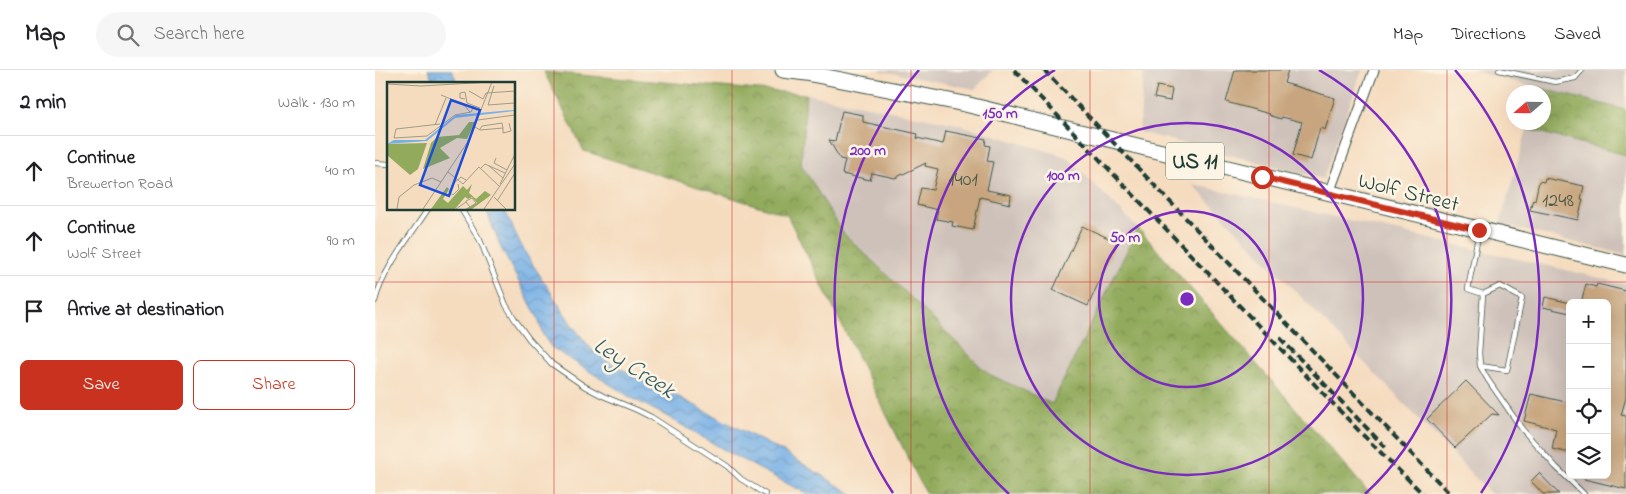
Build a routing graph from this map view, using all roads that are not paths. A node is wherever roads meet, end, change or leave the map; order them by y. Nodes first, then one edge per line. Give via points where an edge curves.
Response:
1 (783, 70) edge
2 (1374, 70) edge
3 (1499, 70) edge
4 (1581, 70) edge
5 (803, 71) edge
6 (1329, 193) junction
7 (427, 210) edge
8 (462, 210) edge
9 (1479, 230) junction
10 (1626, 265) edge
11 (1483, 294) junction
12 (375, 302) edge
13 (1480, 366) junction
14 (765, 494) edge
15 (1584, 494) edge

1 - 5 main road, US 11
2 - 6 street
3 - 4 lane via 1555,82 1575,78
5 - 6 main road, US 11 via 965,104
6 - 9 main road, Wolf Street / US 11
7 - 12 lane via 387,271
8 - 14 lane via 480,240 506,305 529,339 552,364 584,386 651,417
9 - 10 main road, Wolf Street / US 11
9 - 11 lane via 1468,289
11 - 13 lane
11 - 13 lane via 1500,286 1522,298 1507,370
13 - 15 lane via 1522,429

